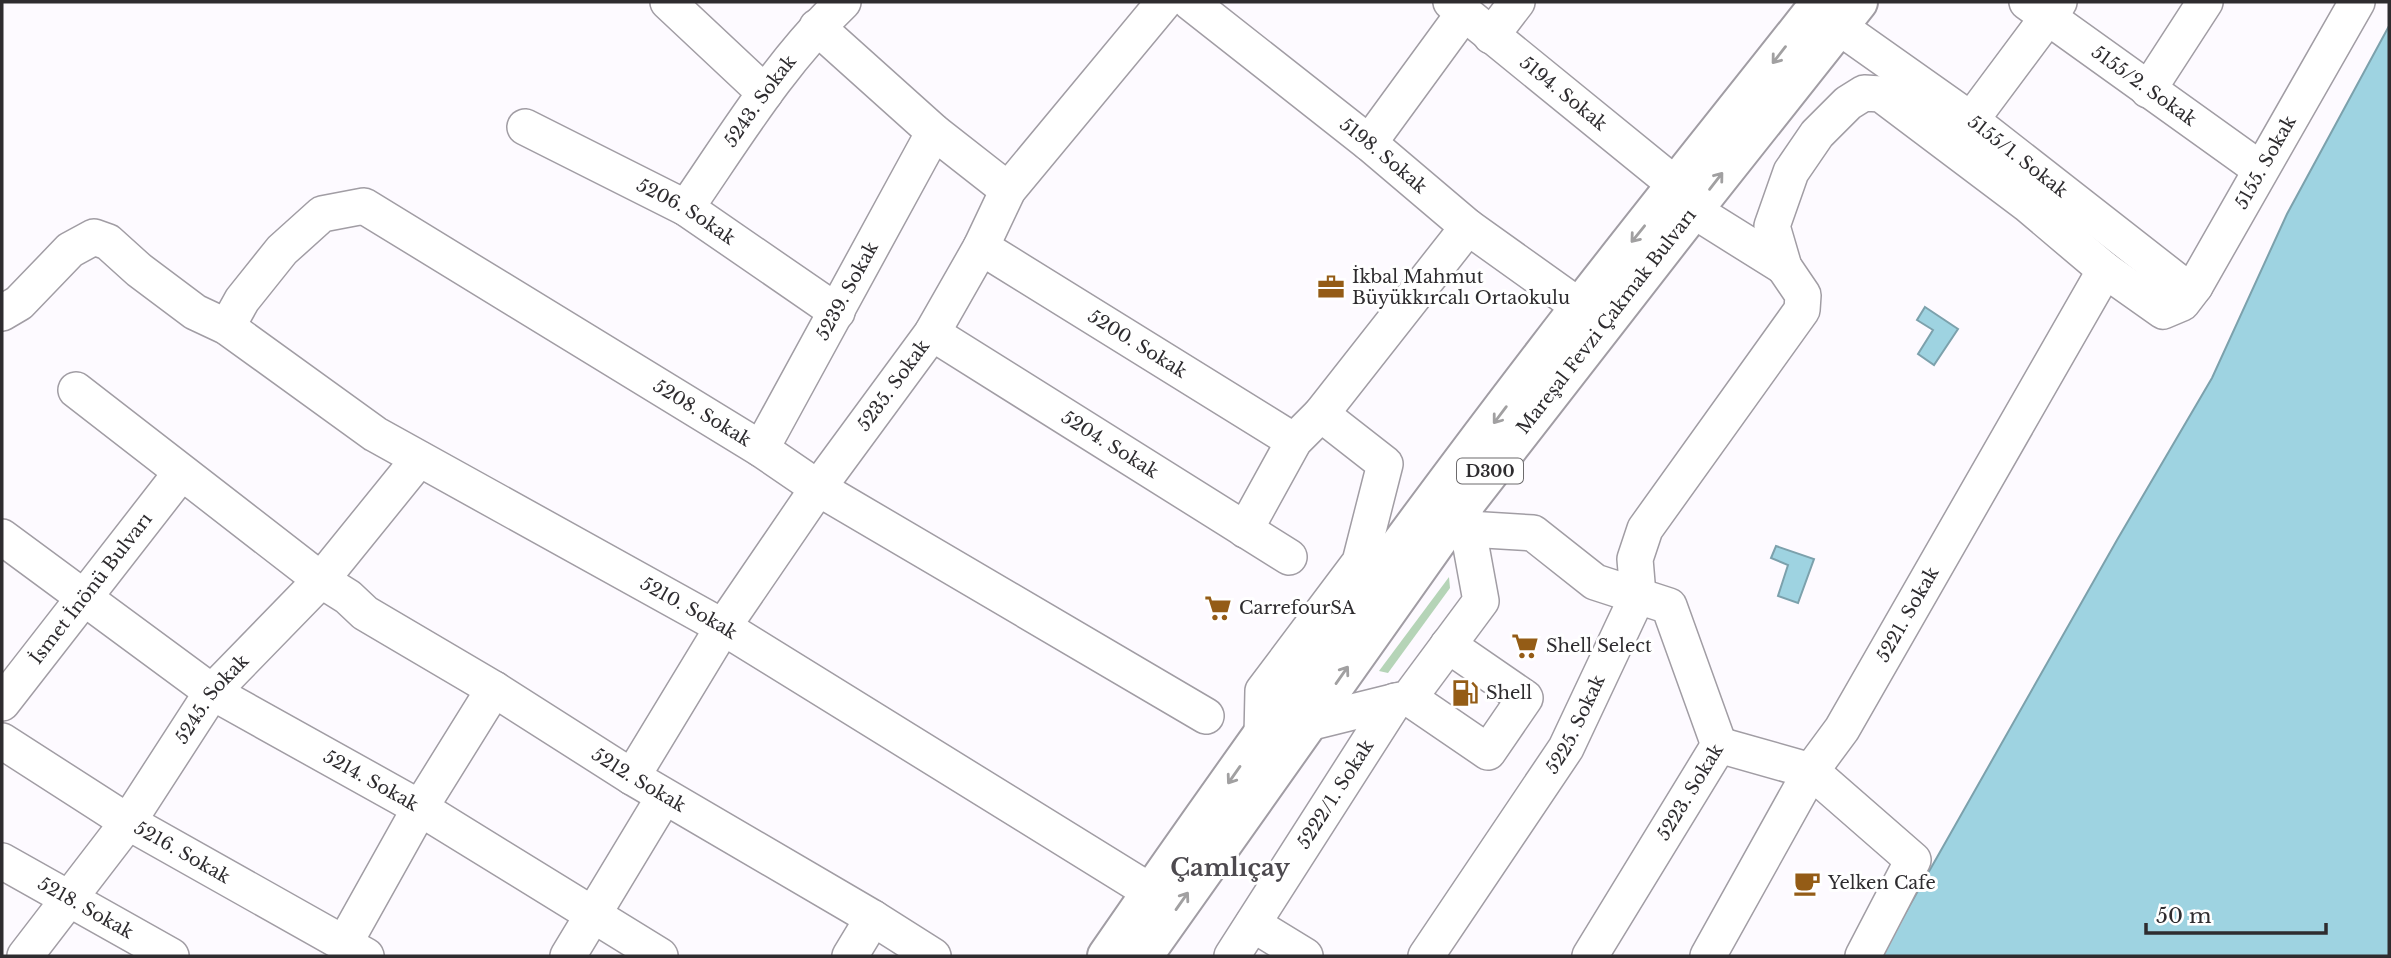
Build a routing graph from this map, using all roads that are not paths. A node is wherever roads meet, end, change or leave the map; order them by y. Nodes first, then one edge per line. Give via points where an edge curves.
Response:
1 (668, 2) edge
2 (843, 2) edge
3 (1164, 2) edge
4 (1190, 2) edge
5 (1517, 2) edge
6 (2205, 2) edge
7 (2357, 2) edge
8 (1458, 7) edge
9 (2044, 7) edge
10 (1839, 10) edge
11 (817, 27) junction
12 (1491, 36) junction
13 (2148, 90) junction
14 (765, 93) junction
15 (1971, 120) junction
16 (525, 127) dead end
17 (934, 132) junction
18 (1368, 143) junction
19 (2260, 169) junction
20 (1008, 190) junction
21 (1685, 198) junction
22 (686, 208) junction
23 (1468, 227) junction
24 (981, 247) junction
25 (1784, 267) junction
26 (2105, 271) junction
27 (2195, 286) junction
28 (1580, 307) junction
29 (837, 312) junction
30 (2, 313) edge
31 (227, 327) junction
32 (932, 333) junction
33 (76, 390) dead end
34 (1321, 414) junction
35 (1294, 441) junction
36 (761, 449) junction
37 (419, 459) junction
38 (181, 473) junction
39 (818, 488) junction
40 (1466, 517) junction
41 (1245, 530) junction
42 (2, 537) edge
43 (1289, 557) dead end
44 (335, 589) junction
45 (1638, 595) junction
46 (86, 597) junction
47 (1339, 610) junction
48 (723, 627) junction
49 (1448, 645) junction
50 (494, 689) junction
51 (212, 692) junction
52 (1402, 700) junction
53 (2, 703) edge
54 (1206, 716) dead end
55 (1308, 723) junction
56 (2, 741) edge
57 (1719, 745) junction
58 (1811, 772) junction
59 (632, 777) junction
60 (664, 797) junction
61 (420, 808) junction
62 (128, 822) junction
63 (2, 861) edge
64 (1152, 892) junction
65 (69, 898) junction
66 (594, 917) junction
67 (873, 918) junction
68 (1253, 924) junction
69 (355, 950) edge
70 (25, 956) edge
71 (171, 956) edge
72 (568, 956) edge
73 (660, 956) edge
74 (850, 956) edge
75 (933, 956) edge
76 (1107, 956) edge
77 (1143, 956) edge
78 (1232, 956) edge
79 (1305, 956) edge
80 (1426, 956) edge
81 (1590, 956) edge
82 (1708, 956) edge
83 (1863, 956) edge

1 - 14 street
2 - 11 street, 5243. Sokak
3 - 20 street, 5235. Sokak
4 - 18 street, 5198. Sokak
5 - 12 street
6 - 13 street
7 - 19 street, 5155. Sokak
8 - 12 street, 5194. Sokak
8 - 18 street
9 - 13 street, 5155/2. Sokak
9 - 15 street
10 - 15 street, 5155/1. Sokak
10 - 21 highway, Mareşal Fevzi Çakmak Bulvarı / D300
11 - 14 street, 5243. Sokak
11 - 17 street
12 - 21 street, 5194. Sokak
13 - 19 street, 5155/2. Sokak
14 - 22 street, 5243. Sokak
15 - 27 street, 5155/1. Sokak via 2182,285
16 - 22 street, 5206. Sokak
17 - 20 street
17 - 29 street, 5239. Sokak
18 - 23 street, 5198. Sokak
19 - 27 street, 5155. Sokak
20 - 24 street, 5235. Sokak
21 - 25 street, 5194. Sokak
21 -> 28 highway, Mareşal Fevzi Çakmak Bulvarı / D300
21 - 40 highway, Mareşal Fevzi Çakmak Bulvarı / D300
22 - 29 street, 5206. Sokak
23 - 28 street, 5198. Sokak
23 - 34 street
24 - 32 street, 5235. Sokak
24 - 35 street, 5200. Sokak
25 - 26 street via 1772,226 1791,172 1817,134 1864,93 1881,94 2027,204
25 - 45 street, 5225. Sokak via 1803,295 1802,310 1645,529 1635,559
26 - 27 street, 5155. Sokak via 2163,311 2182,303
26 - 58 street, 5221. Sokak via 1842,729
28 -> 47 highway, Mareşal Fevzi Çakmak Bulvarı / D300
29 - 36 street, 5239. Sokak
30 - 31 street, 5210. Sokak via 19,303 71,250 94,237 108,242 195,313
31 - 36 street, 5208. Sokak via 282,250 321,214 364,206
31 - 37 street, 5210. Sokak via 376,434
32 - 39 street, 5235. Sokak
32 - 41 street, 5204. Sokak
33 - 38 street, 5212. Sokak
34 - 35 street
34 - 47 street via 1385,464 1360,562
35 - 41 street
36 - 39 street, 5208. Sokak
37 - 44 street, 5245. Sokak
37 - 48 street, 5210. Sokak
38 - 44 street, 5212. Sokak
38 - 46 street, İsmet İnönü Bulvarı
39 - 48 street, 5235. Sokak
39 - 54 street, 5208. Sokak
40 - 45 street, 5223. Sokak via 1533,533 1595,582
40 - 49 street, 5222/1. Sokak via 1481,601
55 -> 40 highway, Mareşal Fevzi Çakmak Bulvarı / D300
41 - 43 street, 5204. Sokak
42 - 46 street, 5214. Sokak
44 - 50 street, 5212. Sokak via 365,613
44 - 51 street, 5245. Sokak
45 - 57 street, 5223. Sokak via 1669,607
45 - 80 street, 5225. Sokak via 1566,748
46 - 51 street, 5214. Sokak
46 - 53 street, İsmet İnönü Bulvarı
47 -> 64 highway, Mareşal Fevzi Çakmak Bulvarı / D300 via 1262,736
48 - 59 street, 5235. Sokak
48 - 64 street, 5210. Sokak
49 - 52 street, 5222/1. Sokak
49 - 52 street via 1525,698 1488,752
50 - 59 street, 5212. Sokak
50 - 61 street
51 - 61 street, 5214. Sokak
51 - 62 street, 5245. Sokak
52 - 55 street
52 - 68 street, 5222/1. Sokak
77 -> 55 highway, Mareşal Fevzi Çakmak Bulvarı / D300
56 - 62 street, 5216. Sokak
57 - 58 street
57 - 81 street, 5223. Sokak
58 - 82 street, 5221. Sokak
58 - 83 street via 1913,860
59 - 60 street, 5212. Sokak
60 - 66 street
60 - 67 street, 5212. Sokak
61 - 66 street, 5214. Sokak
61 - 69 street
62 - 65 street, 5245. Sokak
62 - 69 street, 5216. Sokak
63 - 65 street, 5218. Sokak
64 - 76 highway, Mareşal Fevzi Çakmak Bulvarı / D300
65 - 70 street, 5245. Sokak
65 - 71 street, 5218. Sokak
66 - 72 street
66 - 73 street, 5214. Sokak
67 - 74 street
67 - 75 street, 5212. Sokak
68 - 78 street, 5222/1. Sokak
68 - 79 street

